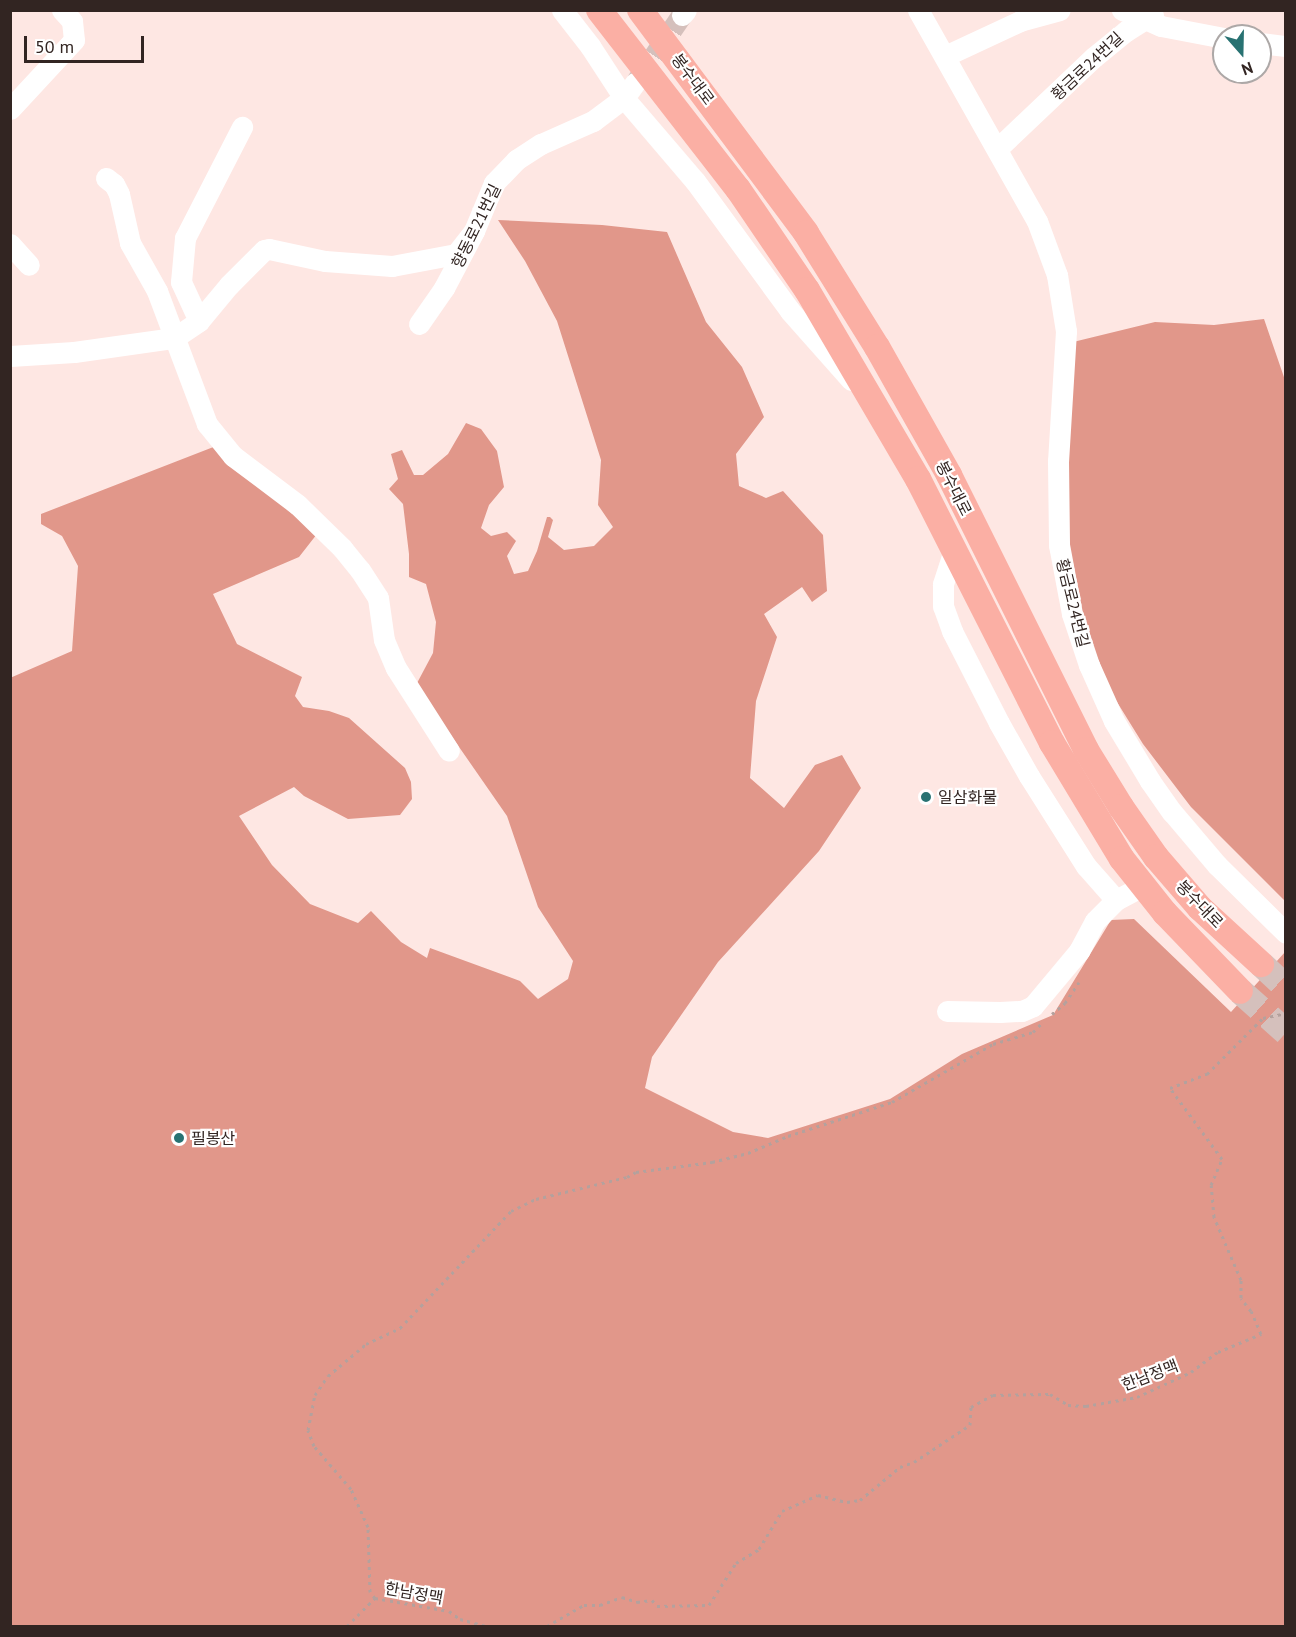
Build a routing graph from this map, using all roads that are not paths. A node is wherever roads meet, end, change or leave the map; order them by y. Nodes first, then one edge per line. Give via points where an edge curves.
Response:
1 (62, 10) edge
2 (562, 10) edge
3 (598, 10) edge
4 (640, 10) edge
5 (918, 10) edge
6 (1060, 10) edge
7 (1122, 10) edge
8 (1153, 15) edge
9 (1212, 36) edge
10 (945, 56) junction
11 (629, 90) junction
12 (10, 109) edge
13 (242, 127) dead end
14 (998, 148) junction
15 (106, 178) dead end
16 (474, 231) junction
17 (10, 244) edge
18 (28, 265) dead end
19 (199, 321) junction
20 (419, 324) dead end
21 (174, 338) junction
22 (10, 356) edge
23 (878, 410) junction
24 (954, 550) junction
25 (449, 751) dead end
26 (1142, 886) junction
27 (1116, 900) junction
28 (1286, 933) edge
29 (1262, 964) tunnel mouth
30 (1240, 991) tunnel mouth
31 (947, 1011) dead end

1 - 12 street via 72,21 74,40
2 - 11 street
3 - 23 main road, 봉수대로 via 738,189 807,290
4 - 29 main road, 봉수대로 via 806,233 877,347 949,475 1086,750 1121,807 1155,856 1200,908
5 - 10 street, 황금로24번길
6 - 10 street via 1020,21
7 - 8 street
8 - 9 street via 1161,26
8 - 14 street, 황금로24번길 via 1094,57
10 - 14 street, 황금로24번길
11 - 16 street, 향동로21번길 via 593,121 516,160 494,183
11 - 23 street via 790,311
13 - 19 street via 185,238 181,282
14 - 28 street, 황금로24번길 via 1048,245 1062,295 1066,331 1058,461 1059,545 1072,614 1089,664 1114,721 1161,796 1217,865
15 - 21 street via 119,194 130,243 157,291
16 - 19 street via 456,254 392,266 325,261 264,250
16 - 20 street, 향동로21번길 via 444,288
17 - 18 street
19 - 21 street
21 - 22 street via 74,352
21 - 25 street via 207,424 233,456 298,505 342,548 378,598 384,640 410,692
23 - 24 main road, 봉수대로
24 - 26 main road, 봉수대로 via 1052,743
24 - 27 street via 943,584 943,606 952,631 1029,776 1086,866
26 - 27 street
26 - 30 main road, 봉수대로
27 - 31 street via 1095,921 1079,951 1033,1006 1022,1011

